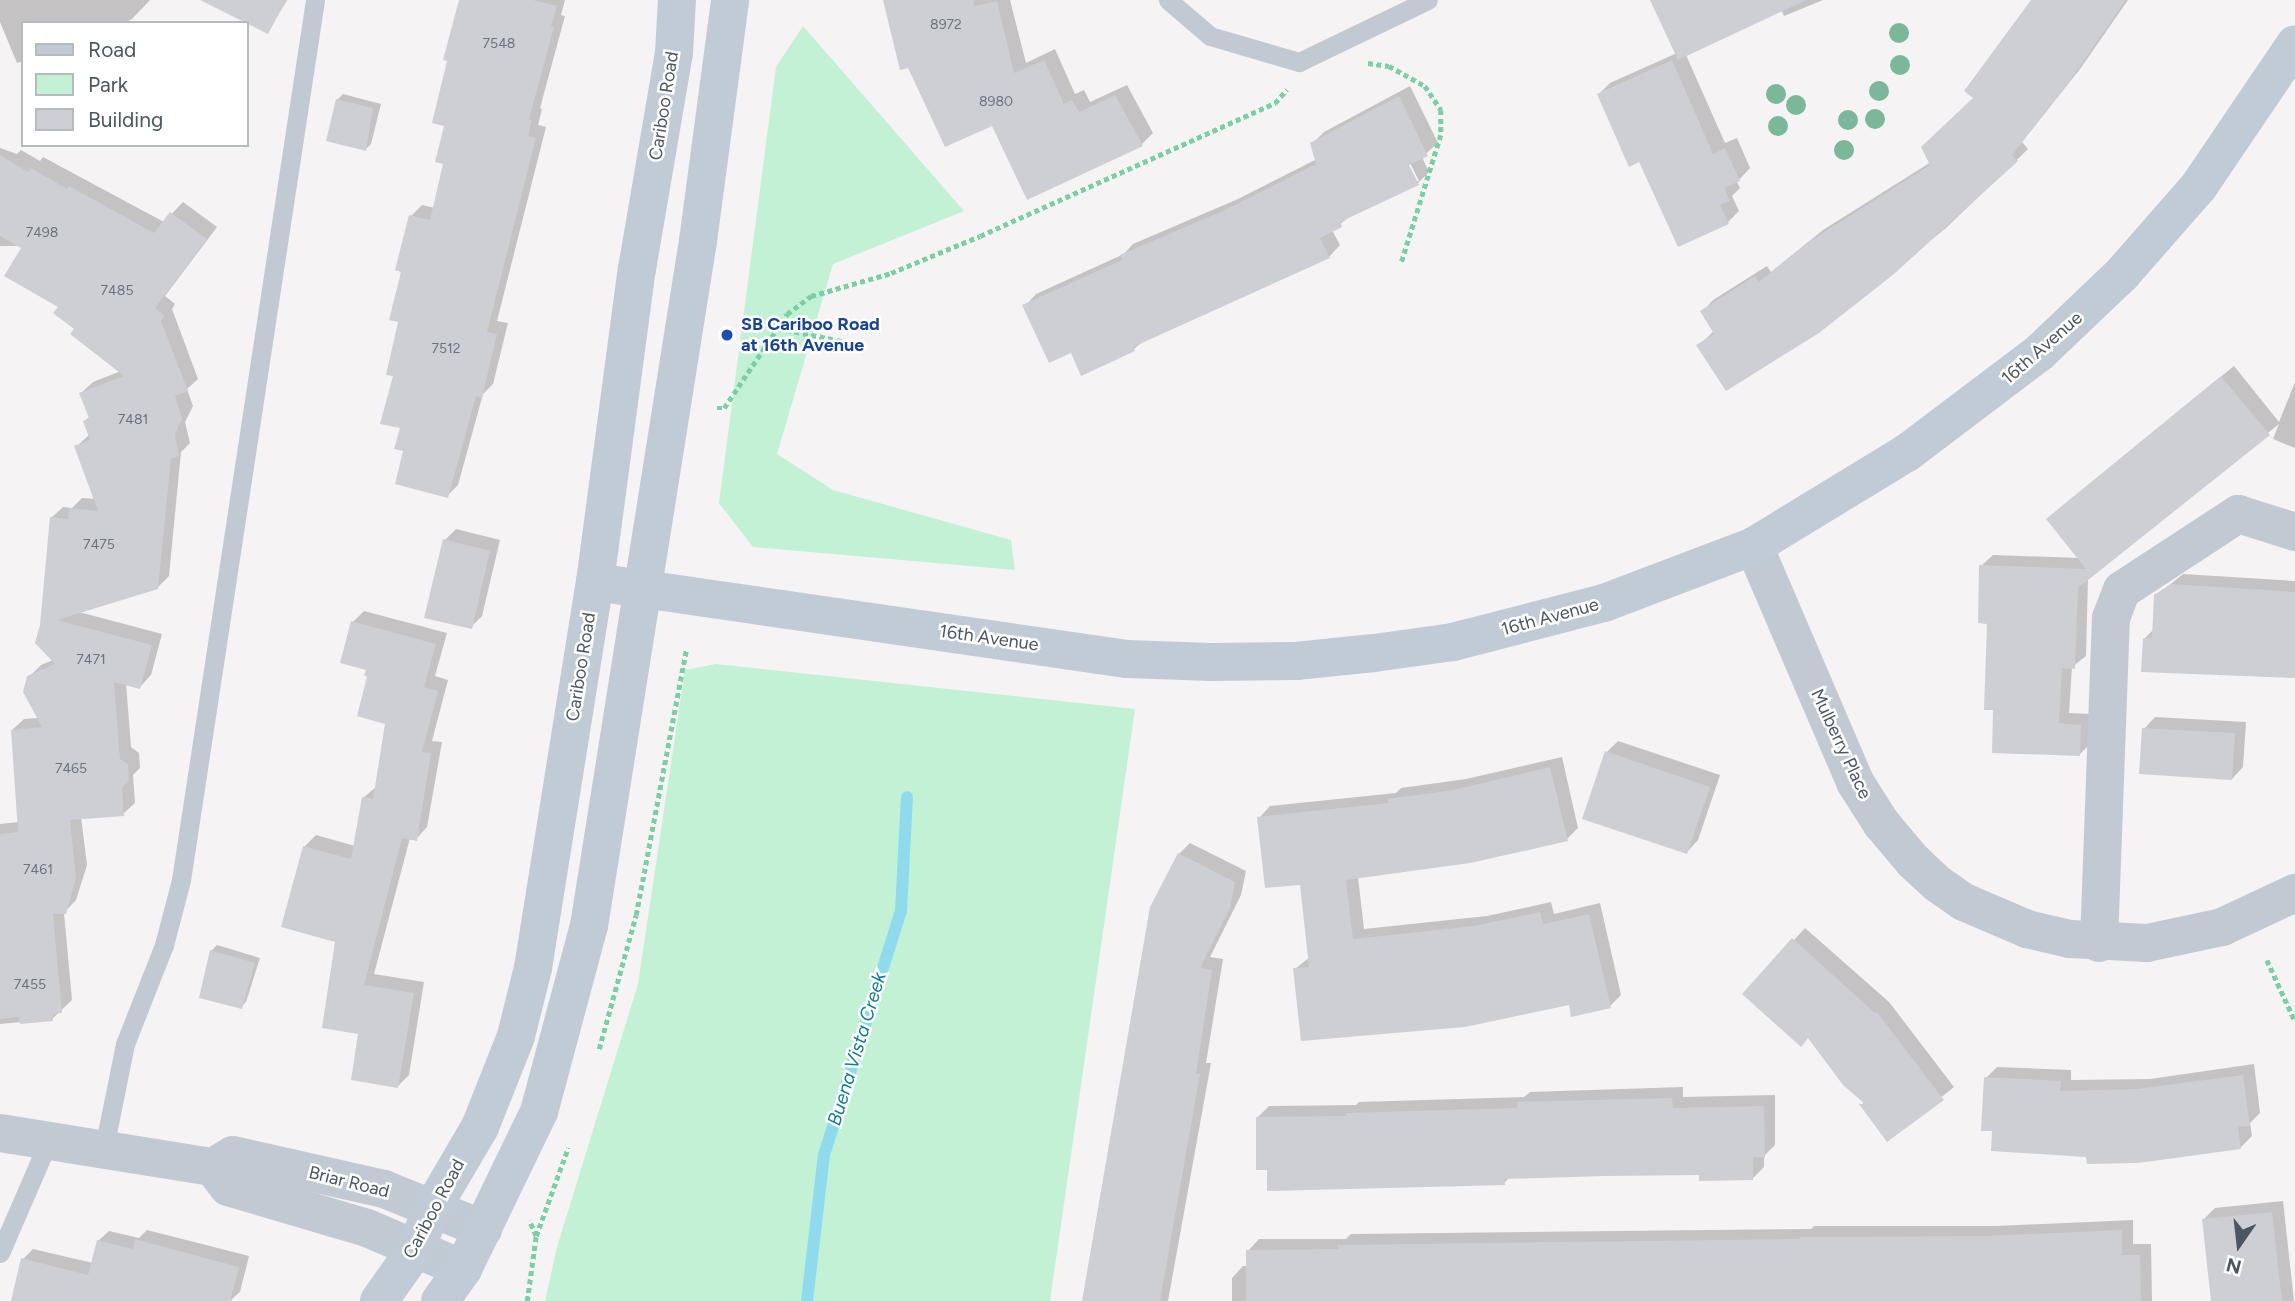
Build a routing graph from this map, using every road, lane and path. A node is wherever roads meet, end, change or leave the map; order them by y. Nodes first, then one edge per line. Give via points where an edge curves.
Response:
1 (315, 0) edge
2 (677, 0) edge
3 (730, 0) edge
4 (1168, 0) edge
5 (1428, 0) edge
6 (2295, 44) edge
7 (1358, 61) dead end
8 (1299, 62) junction
9 (1401, 264) dead end
10 (778, 328) junction
11 (866, 346) dead end
12 (717, 408) dead end
13 (2295, 532) edge
14 (1754, 547) junction
15 (595, 583) junction
16 (643, 587) junction
17 (2295, 893) edge
18 (2099, 943) junction
19 (2267, 960) dead end
20 (2295, 1021) edge
21 (0, 1133) edge
22 (48, 1142) junction
23 (104, 1148) junction
24 (213, 1167) junction
25 (433, 1207) junction
26 (483, 1229) junction
27 (536, 1236) dead end
28 (415, 1250) junction
29 (0, 1252) edge
30 (463, 1269) junction
31 (379, 1301) edge
32 (440, 1301) edge
33 (527, 1301) edge

1 - 23 lane via 181,880 164,945 125,1044
2 - 15 street, Cariboo Road via 674,53 637,269
3 - 16 street via 698,241
4 - 8 lane via 1210,36
5 - 8 lane
6 - 14 street, 16th Avenue via 2199,186 2083,314 1938,431
7 - 9 path via 1390,66 1425,86 1441,110 1441,135
8 - 10 path via 1297,77 1275,103 980,236 891,273 811,296 787,314
10 - 11 path
10 - 12 path via 724,408
13 - 18 street via 2238,514 2122,590 2111,618
14 - 16 street, 16th Avenue via 1604,603 1528,625 1453,642 1296,661 1127,659
14 - 18 street, Mulberry Place via 1855,782 1913,861 1938,884 1993,917 2027,929
15 - 16 street, 16th Avenue
15 - 25 street, Cariboo Road via 533,968 519,1025 480,1127
16 - 26 street via 589,926 539,1112
17 - 18 street, Mulberry Place via 2222,927 2185,937
19 - 20 path
21 - 22 street, Briar Road
22 - 23 street, Briar Road
22 - 29 lane
23 - 24 street, Briar Road
24 - 25 street, Briar Road via 233,1155 384,1189
24 - 28 street via 228,1187 367,1228
25 - 26 street, Briar Road
25 - 28 street, Cariboo Road
26 - 30 street
27 - 33 path
28 - 30 street
28 - 31 street, Cariboo Road
30 - 32 street

